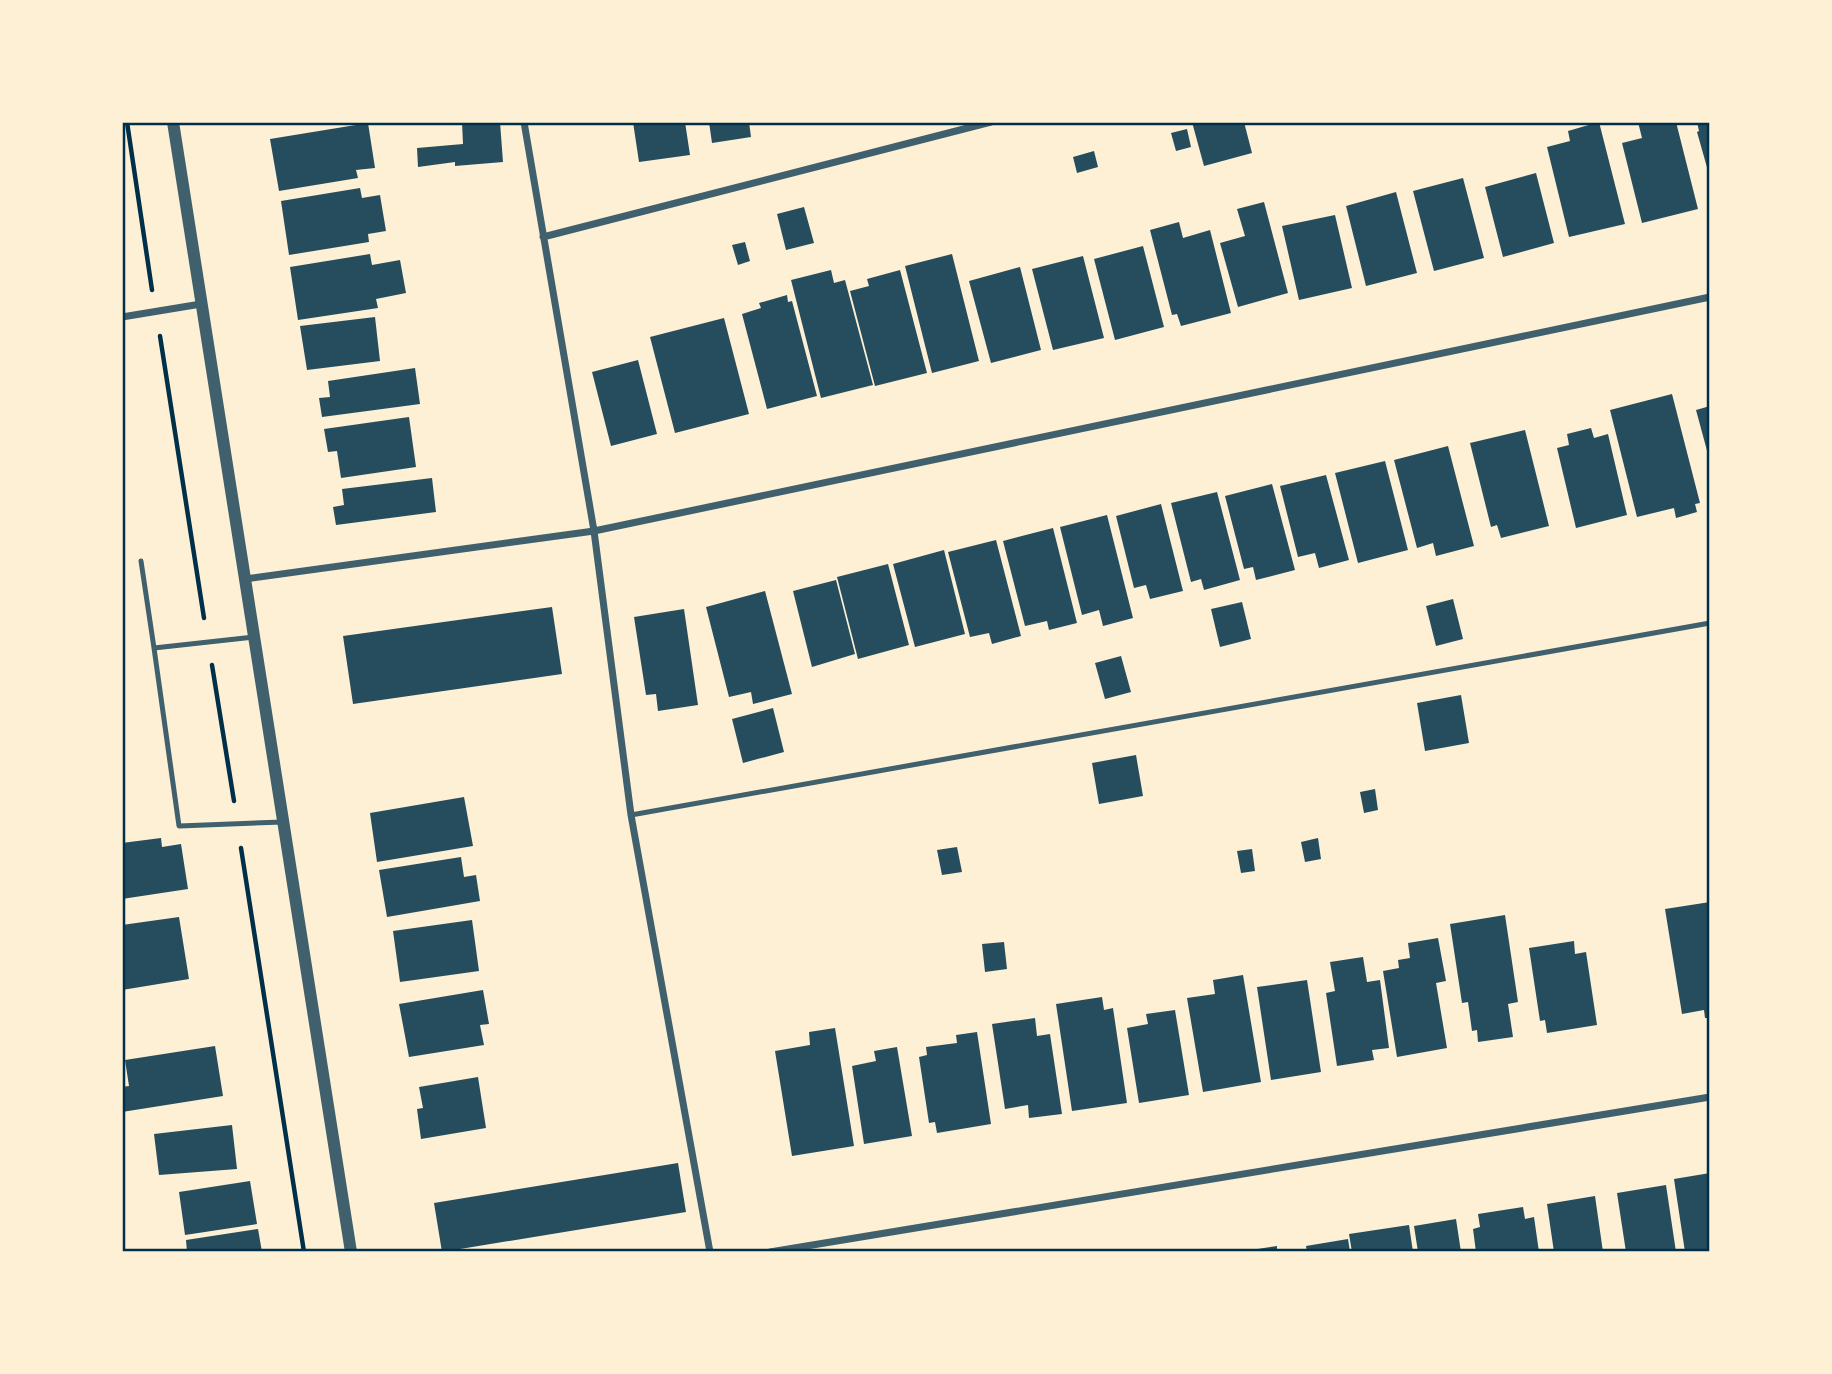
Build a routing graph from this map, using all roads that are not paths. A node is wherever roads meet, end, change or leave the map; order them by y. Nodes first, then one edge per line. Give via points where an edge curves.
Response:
1 (173, 122) edge
2 (524, 122) edge
3 (991, 122) edge
4 (542, 237) junction
5 (1710, 297) edge
6 (201, 304) junction
7 (122, 317) edge
8 (594, 531) junction
9 (141, 561) dead end
10 (244, 579) junction
11 (1710, 624) edge
12 (254, 637) junction
13 (154, 648) junction
14 (631, 815) junction
15 (283, 822) junction
16 (1710, 1097) edge
17 (351, 1251) edge
18 (710, 1251) edge
19 (770, 1251) edge

1 - 6 street
2 - 4 street
3 - 4 street
4 - 8 street
5 - 8 street
6 - 7 street
6 - 10 street
8 - 10 street
8 - 14 street
9 - 13 lane
10 - 12 street
11 - 14 lane
12 - 13 lane
12 - 15 street
13 - 15 lane via 179,826
14 - 18 street
15 - 17 street
16 - 19 street

